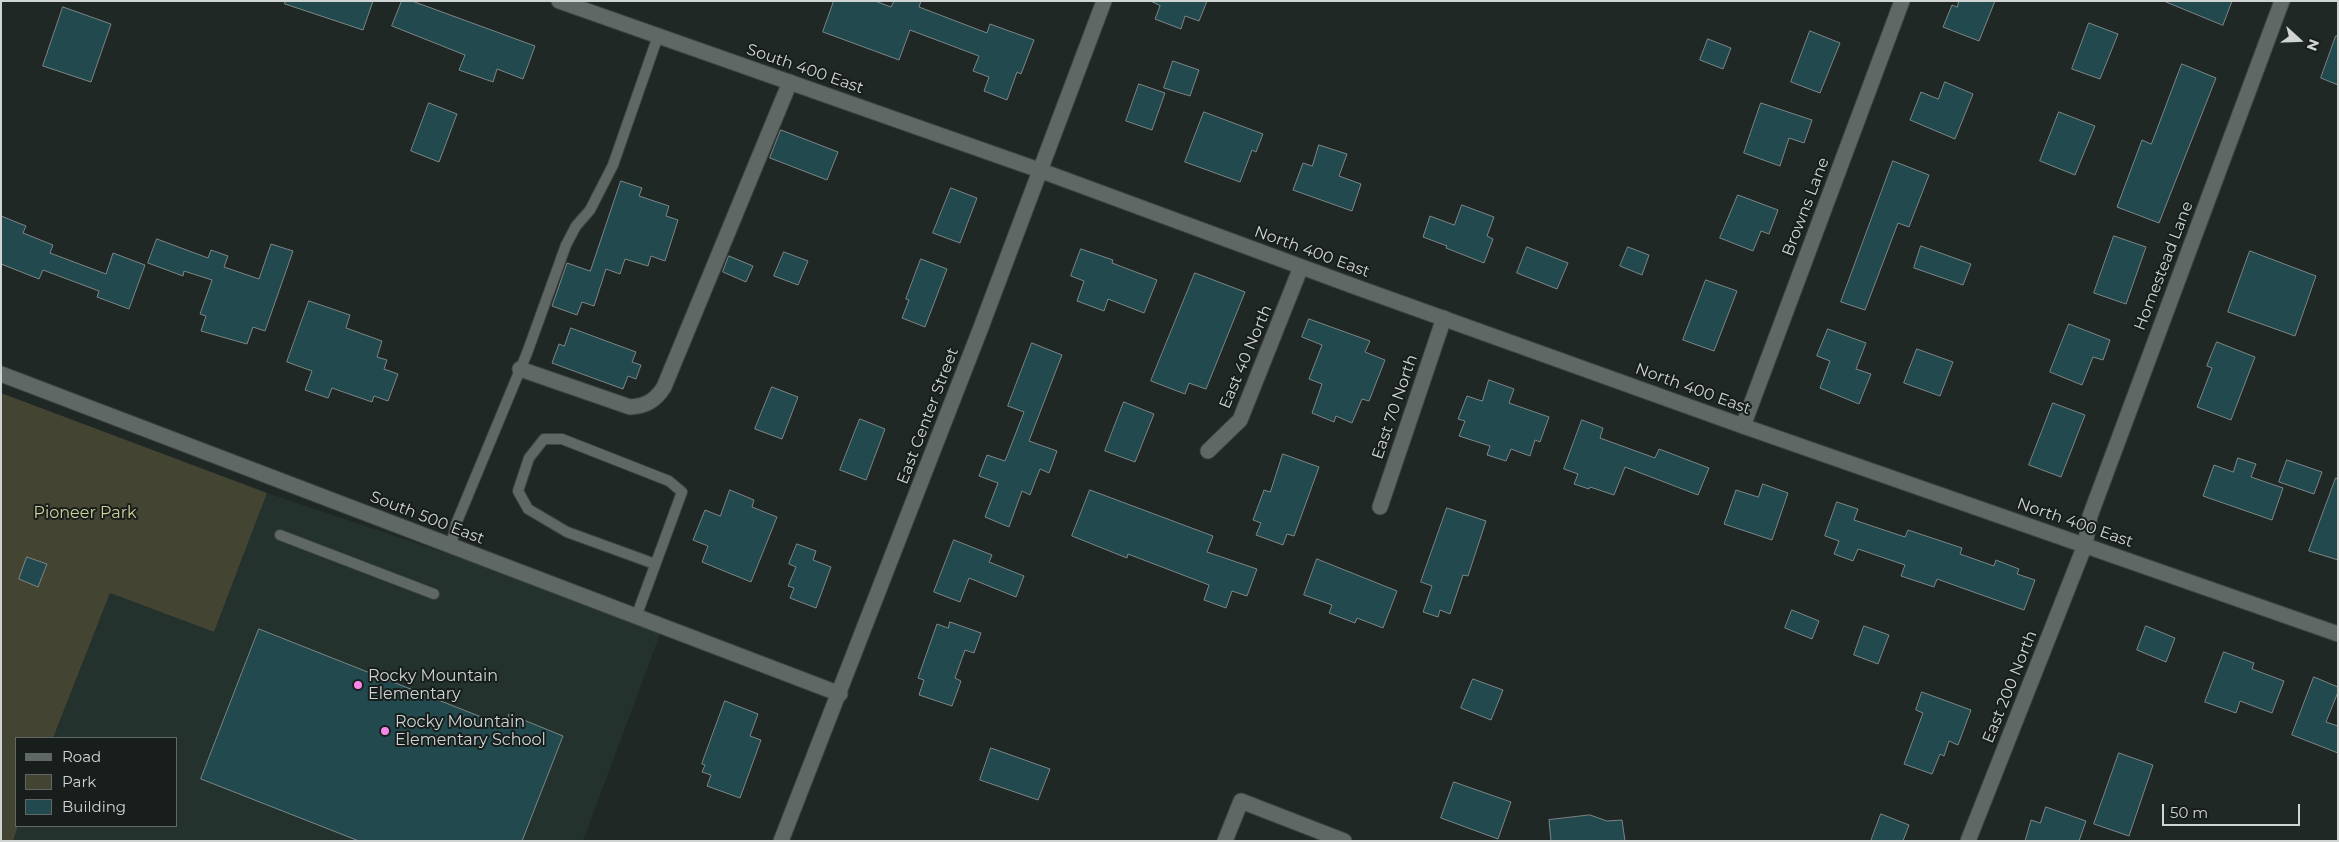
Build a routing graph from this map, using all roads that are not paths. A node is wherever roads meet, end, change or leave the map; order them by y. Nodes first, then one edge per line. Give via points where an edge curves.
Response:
1 (559, 1) edge
2 (1104, 1) edge
3 (1902, 1) edge
4 (2282, 1) edge
5 (658, 36) junction
6 (790, 82) junction
7 (1039, 170) junction
8 (1302, 267) junction
9 (1444, 318) junction
10 (520, 370) junction
11 (1, 374) edge
12 (1744, 426) junction
13 (1208, 451) dead end
14 (1380, 507) dead end
15 (280, 535) dead end
16 (2085, 545) junction
17 (451, 546) junction
18 (655, 564) junction
19 (434, 594) dead end
20 (636, 617) junction
21 (2338, 634) edge
22 (840, 694) junction
23 (781, 841) edge
24 (1225, 841) edge
25 (1344, 841) edge
26 (1968, 841) edge

1 - 5 street, South 400 East
2 - 7 street, East Center Street
3 - 12 street, Browns Lane
4 - 16 street, Homestead Lane via 2090,516
5 - 6 street, South 400 East
5 - 10 lane via 613,165 590,210 566,245
6 - 7 street, South 400 East
6 - 10 street via 658,397 641,406 630,407
7 - 8 street, North 400 East
7 - 22 street, East Center Street
8 - 9 street, North 400 East
8 - 13 street, East 40 North via 1240,420
9 - 12 street, North 400 East
9 - 14 street, East 70 North
10 - 17 lane via 456,524
11 - 17 street, South 500 East
12 - 16 street, North 400 East
15 - 19 lane
16 - 21 street, North 400 East
16 - 26 street, East 200 North
17 - 20 street, South 500 East
18 - 18 lane via 567,532 528,509 518,490 529,458 544,440 562,439 669,481 682,492
18 - 20 lane
20 - 22 street, South 500 East
22 - 23 street, East Center Street
24 - 25 street via 1241,801

